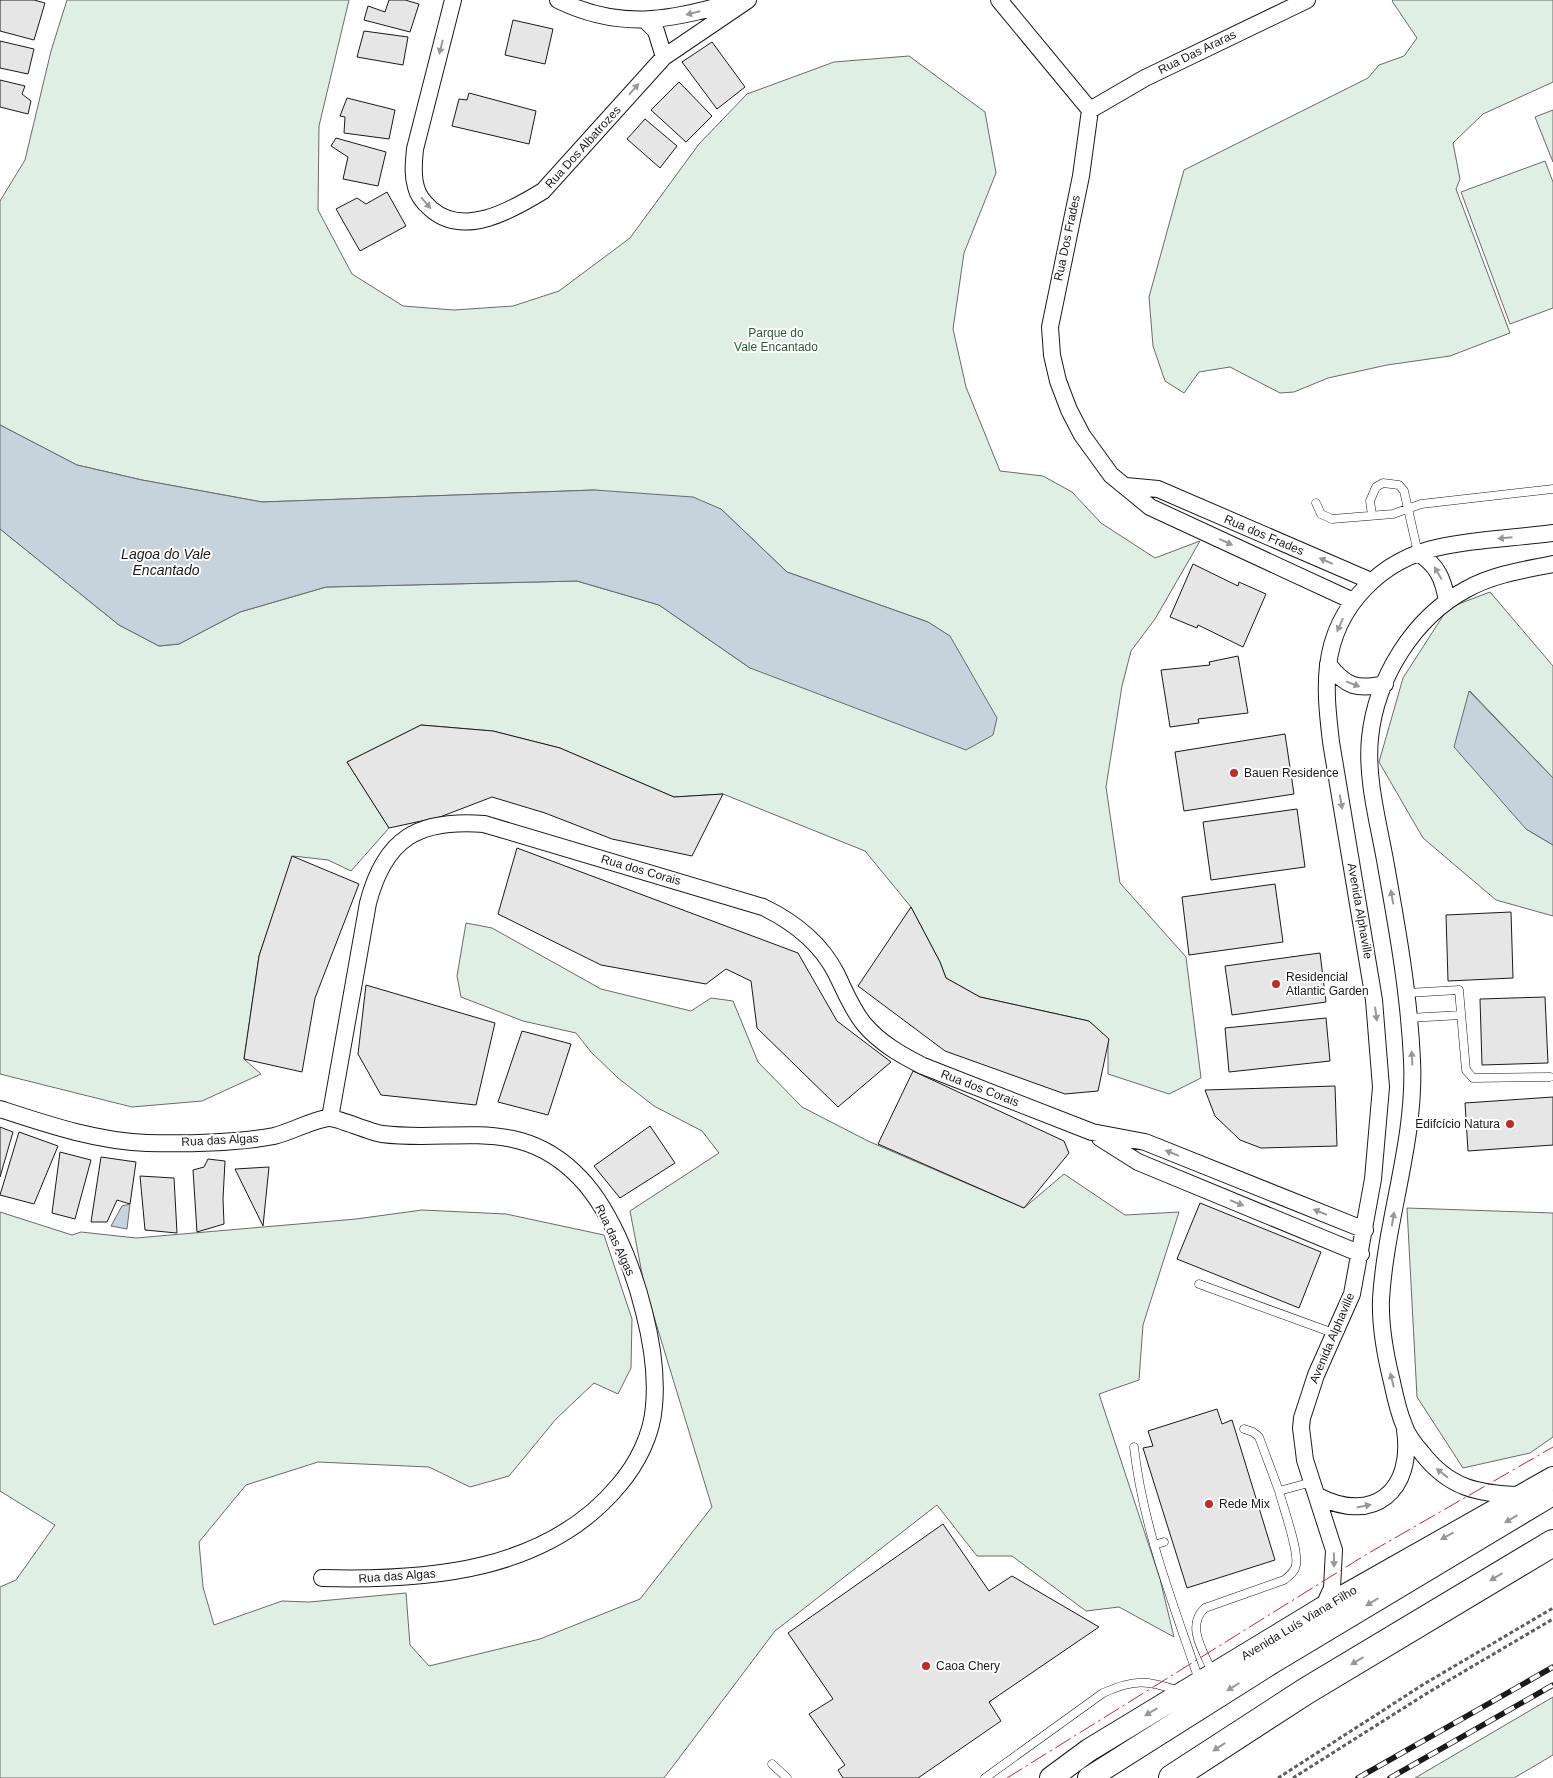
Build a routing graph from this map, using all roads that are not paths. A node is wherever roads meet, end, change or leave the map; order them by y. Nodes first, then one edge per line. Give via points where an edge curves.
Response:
1 (453, 0) edge
2 (558, 0) edge
3 (740, 0) edge
4 (748, 0) edge
5 (1000, 0) edge
6 (1307, 0) edge
7 (645, 20) junction
8 (664, 57) junction
9 (1090, 110) junction
10 (1126, 486) junction
11 (1553, 489) edge
12 (1316, 503) dead end
13 (1150, 507) joint
14 (1406, 509) junction
15 (1210, 511) junction
16 (1372, 516) junction
17 (1201, 531) junction
18 (1553, 533) edge
19 (1418, 553) junction
20 (1553, 564) edge
21 (1371, 581) junction
22 (1353, 601) junction
23 (1447, 601) junction
24 (1328, 664) junction
25 (1384, 684) junction
26 (1407, 993) junction
27 (1461, 1015) junction
28 (1409, 1018) junction
29 (1550, 1077) dead end
30 (0, 1109) edge
31 (330, 1118) junction
32 (1092, 1132) junction
33 (1200, 1164) junction
34 (1192, 1184) junction
35 (1365, 1230) junction
36 (1361, 1254) junction
37 (1198, 1284) dead end
38 (1336, 1334) junction
39 (1404, 1427) junction
40 (1244, 1429) dead end
41 (1134, 1447) dead end
42 (1553, 1478) edge
43 (1315, 1489) junction
44 (1279, 1491) junction
45 (1553, 1493) edge
46 (1520, 1495) junction
47 (1164, 1542) dead end
48 (1553, 1543) edge
49 (1154, 1545) junction
50 (322, 1578) dead end
51 (1323, 1608) junction
52 (1199, 1683) junction
53 (772, 1764) dead end
54 (1092, 1776) edge
55 (788, 1778) edge
56 (985, 1778) edge
57 (1051, 1778) edge
58 (1172, 1778) edge

1 -> 8 street, Rua Dos Albatrozes via 415,149 414,172 416,188 423,202 451,221 470,222 491,217 543,191
2 - 7 street via 577,9 623,20
3 -> 7 street via 682,16
4 - 8 street, Rua Dos Albatrozes
5 - 9 street
6 - 9 street, Rua Das Araras via 1145,78
7 - 8 street via 656,31
9 - 10 street, Rua Dos Frades via 1081,176 1050,327 1052,354 1061,389 1082,435 1111,474
10 - 13 street, Rua Dos Frades
10 - 15 street, Rua dos Frades via 1158,489
11 - 14 lane via 1421,504
12 - 16 lane via 1326,518
13 - 17 street, Rua dos Frades
14 - 16 lane
14 - 16 lane via 1404,491 1399,485 1383,483 1372,493
14 - 19 lane
15 - 17 street
21 -> 15 street, Rua dos Frades
17 -> 22 street, Rua dos Frades
18 -> 19 street, Avenida Alphaville via 1464,542
19 - 21 street, Avenida Alphaville via 1398,561
23 -> 19 street via 1441,575
20 - 23 street via 1492,578
21 - 22 street, Avenida Alphaville
22 -> 24 street, Avenida Alphaville via 1340,622
23 - 25 street via 1408,641
24 -> 25 street via 1337,675 1358,687
24 -> 35 street, Avenida Alphaville via 1331,742 1368,956 1379,1041 1381,1087
26 -> 25 street via 1370,768 1370,739
26 - 27 lane via 1458,990
26 - 28 street
27 - 28 lane
27 - 29 lane via 1466,1070 1473,1078
39 -> 28 street via 1386,1356 1381,1303 1412,1109
30 - 31 street, Rua das Algas via 83,1135 149,1143 271,1136
31 - 32 street, Rua dos Corais via 368,903 378,872 387,855 416,832 436,824 459,822 484,824 764,907 807,934 824,953 849,1004 881,1041 923,1066
31 - 50 street, Rua das Algas via 381,1134 506,1136 532,1143 557,1157 576,1174 593,1193 608,1219 641,1299 651,1338 654,1409 645,1445 627,1475 604,1503 574,1527 538,1548 502,1561 460,1570 370,1580
33 -> 32 street, Rua dos Corais via 1145,1142
32 - 34 street, Rua dos Corais via 1138,1162
33 - 34 street
35 -> 33 street, Rua dos Corais
34 -> 36 street, Rua dos Corais
35 - 36 street, Avenida Alphaville
36 - 38 street, Avenida Alphaville via 1352,1294
37 - 38 lane
38 - 43 street, Avenida Alphaville via 1316,1375 1302,1418 1302,1444
43 -> 39 street via 1334,1505 1363,1508 1388,1496 1402,1470 1408,1449
46 -> 39 street via 1467,1489 1424,1456
40 - 44 lane via 1259,1437
41 - 49 lane via 1142,1501
42 - 46 main road, Avenida Luís Viana Filho
43 - 44 lane
43 -> 51 street, Avenida Alphaville via 1330,1535 1334,1563 1332,1588
44 - 52 lane via 1296,1564 1284,1580 1205,1608 1199,1614 1195,1622
45 -> 54 main road via 1271,1663
46 -> 51 main road, Avenida Luís Viana Filho
47 - 49 lane
48 -> 58 highway via 1306,1691
49 - 52 lane
51 - 52 main road, Avenida Luís Viana Filho
52 - 56 lane via 1145,1681 1102,1693
52 -> 57 main road, Avenida Luís Viana Filho via 1089,1750
53 - 55 lane

